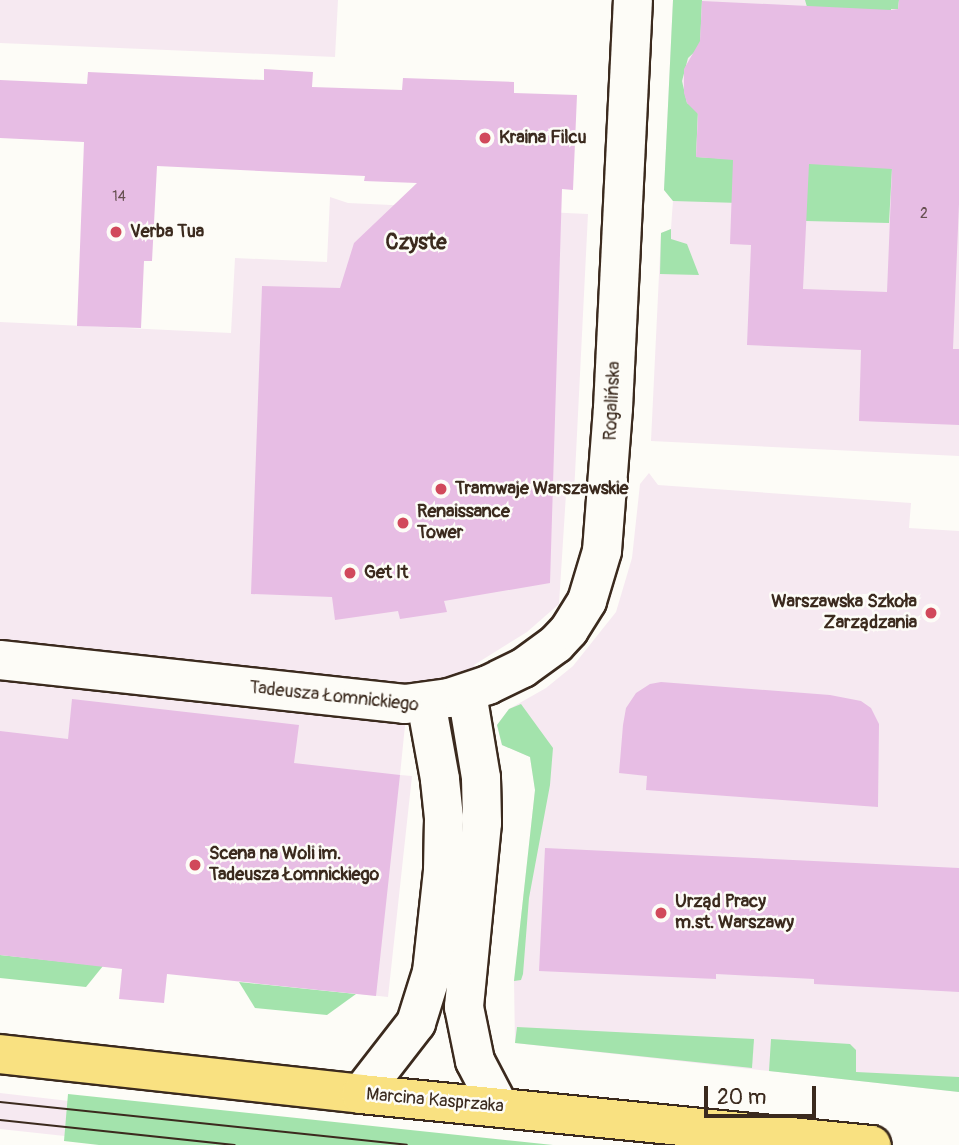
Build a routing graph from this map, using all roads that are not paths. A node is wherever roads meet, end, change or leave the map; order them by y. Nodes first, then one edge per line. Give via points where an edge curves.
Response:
1 (633, 0) edge
2 (0, 660) edge
3 (467, 693) junction
4 (425, 702) junction
5 (451, 957) junction
6 (0, 1054) edge
7 (361, 1094) junction
8 (499, 1107) junction
9 (871, 1145) edge

1 - 3 street, Rogalińska via 613,408 600,562 587,601 556,644 507,677
2 - 4 street, Tadeusza Łomnickiego via 382,704
3 - 4 street, Rogalińska
3 - 5 street, Tadeusza Łomnickiego via 482,802
4 - 5 street, Tadeusza Łomnickiego via 444,818 443,871
5 - 7 street, Tadeusza Łomnickiego via 428,991 416,1023
5 - 8 street, Tadeusza Łomnickiego via 475,1061
6 - 7 main road, Marcina Kasprzaka
7 - 8 main road, Marcina Kasprzaka
8 - 9 main road, Marcina Kasprzaka

